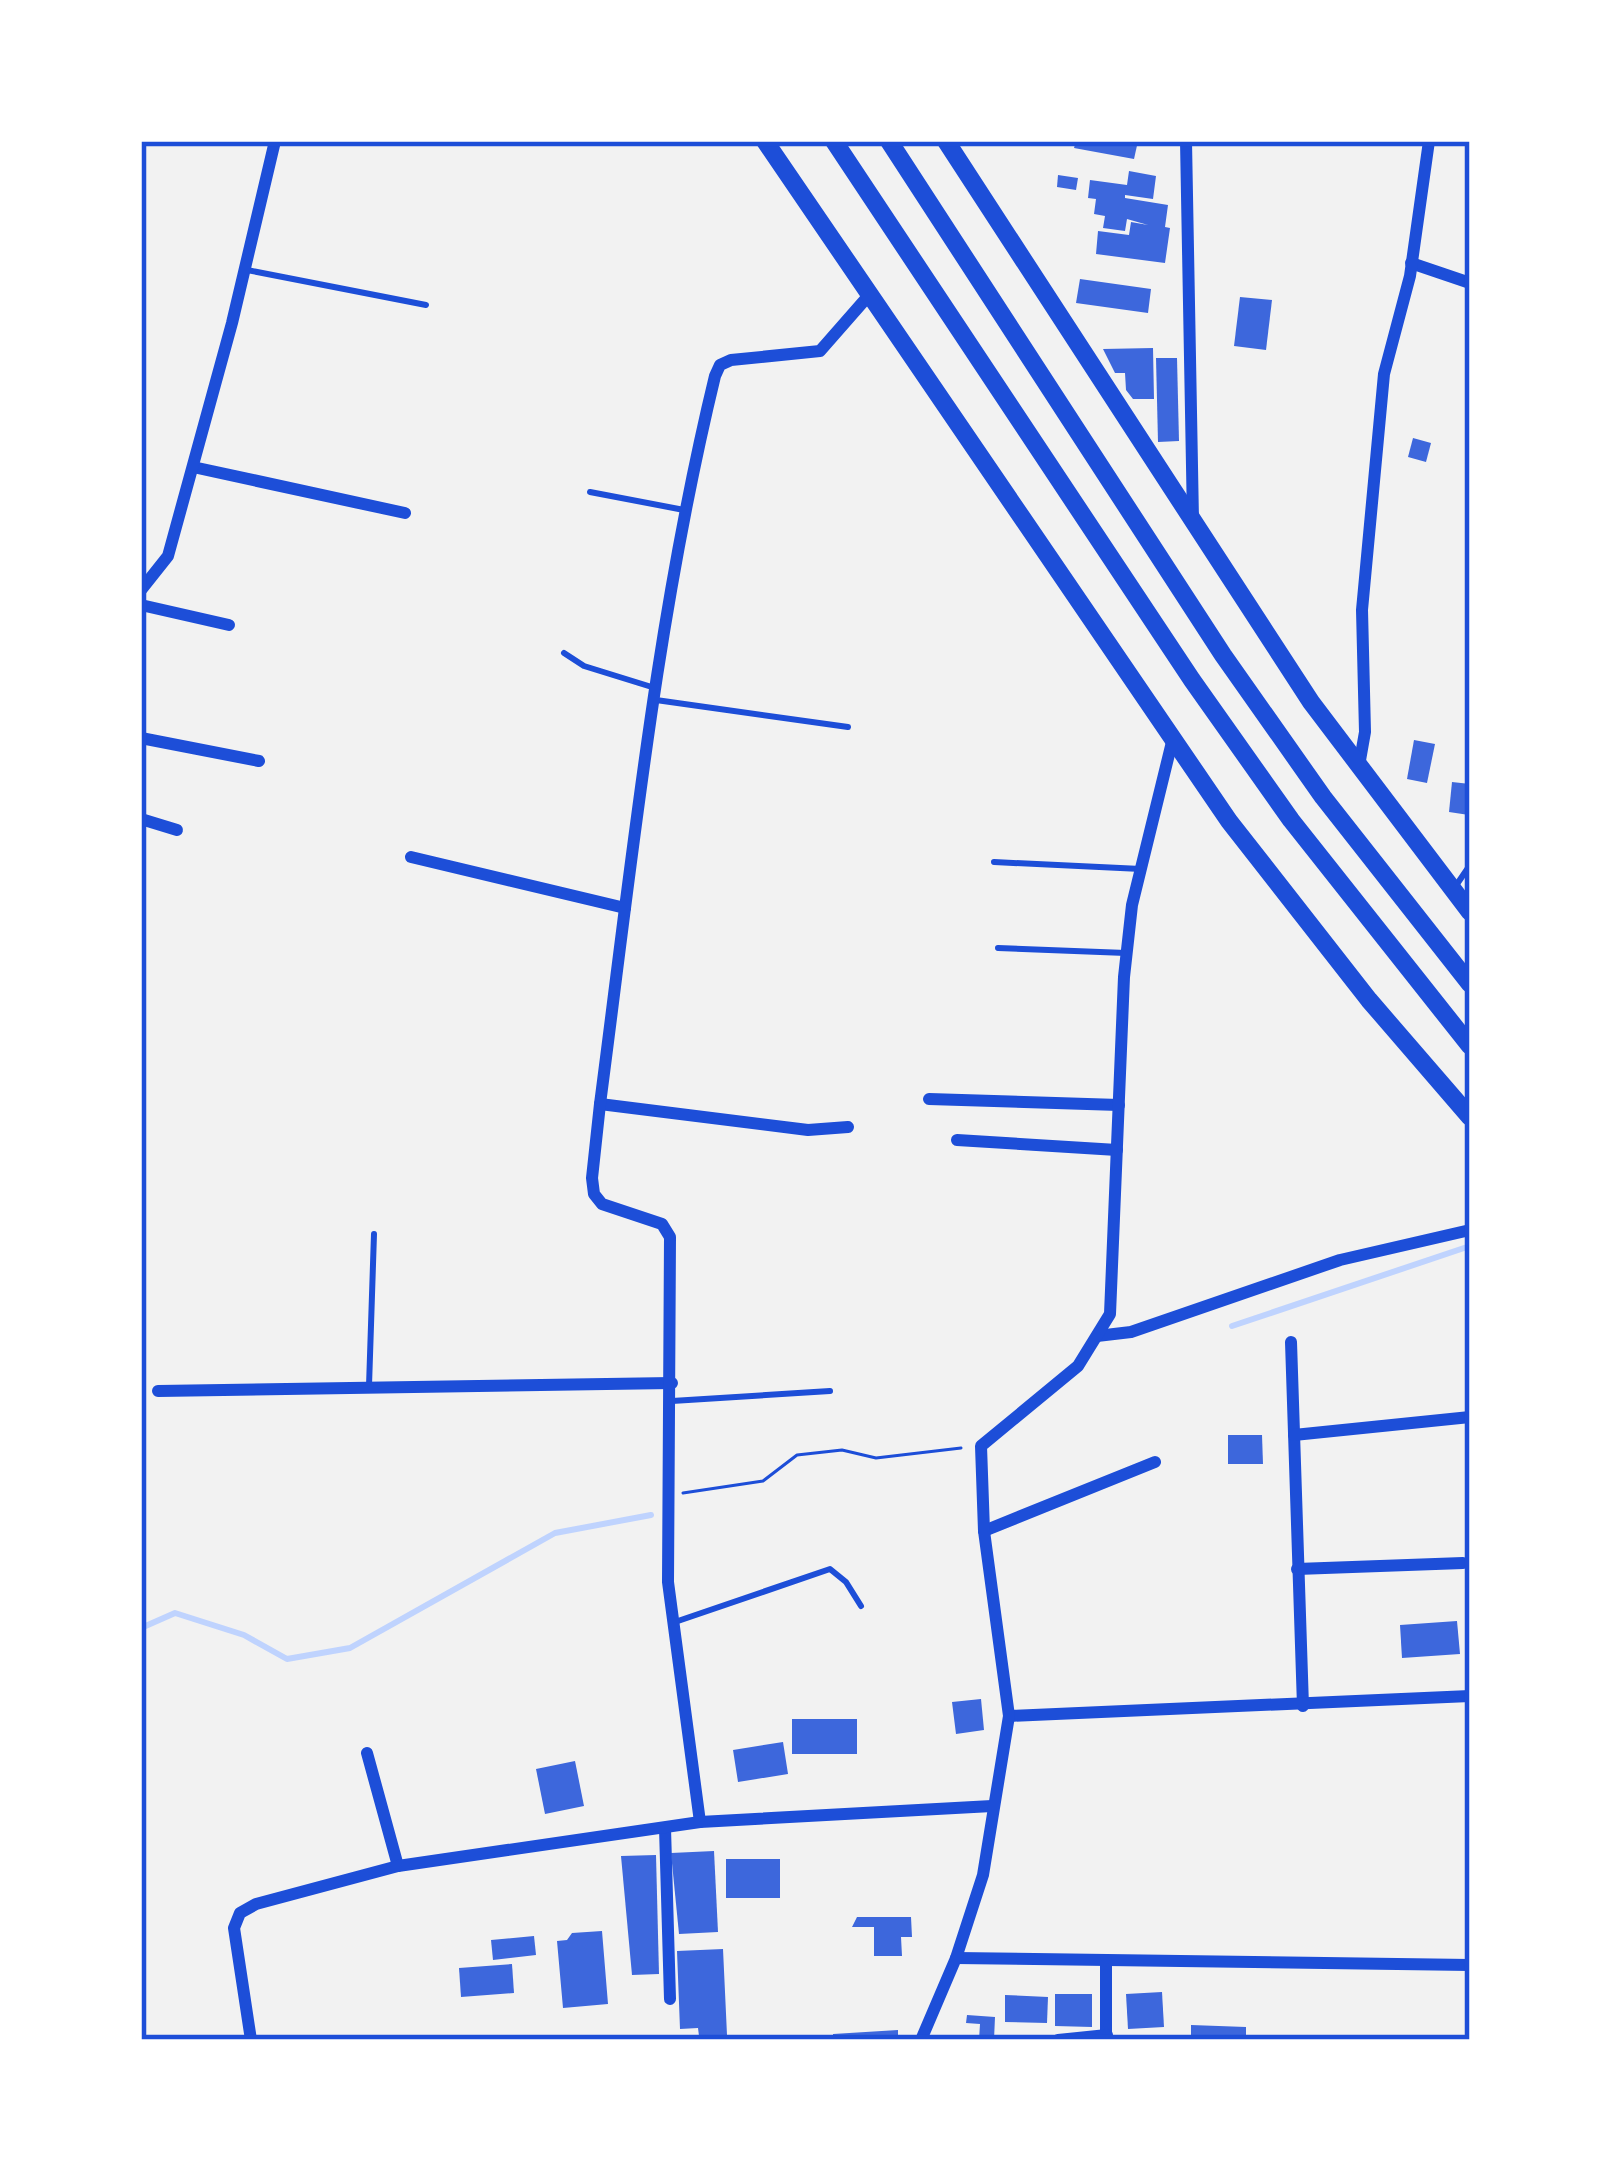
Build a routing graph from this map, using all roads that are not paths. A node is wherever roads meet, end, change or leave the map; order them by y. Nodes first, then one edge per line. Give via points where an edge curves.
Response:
1 (275, 141) edge
2 (764, 141) edge
3 (834, 141) edge
4 (889, 141) edge
5 (946, 141) edge
6 (1186, 141) edge
7 (1429, 141) edge
8 (1412, 263) junction
9 (245, 269) junction
10 (1470, 283) edge
11 (870, 294) junction
12 (426, 305) dead end
13 (193, 467) junction
14 (590, 492) dead end
15 (684, 510) junction
16 (405, 513) dead end
17 (1193, 521) junction
18 (141, 590) edge
19 (141, 605) edge
20 (230, 625) dead end
21 (564, 653) dead end
22 (654, 694) junction
23 (848, 728) dead end
24 (141, 738) edge
25 (1172, 742) junction
26 (259, 761) dead end
27 (1359, 766) junction
28 (141, 819) edge
29 (177, 830) dead end
30 (411, 857) dead end
31 (994, 862) dead end
32 (1470, 865) edge
33 (1141, 869) junction
34 (1452, 889) junction
35 (625, 908) junction
36 (1470, 912) edge
37 (998, 948) dead end
38 (1126, 953) junction
39 (1470, 985) edge
40 (1470, 1046) edge
41 (929, 1099) dead end
42 (600, 1104) junction
43 (1118, 1106) junction
44 (1470, 1117) edge
45 (848, 1127) dead end
46 (957, 1140) dead end
47 (1117, 1150) junction
48 (1470, 1229) edge
49 (374, 1234) dead end
50 (1097, 1336) junction
51 (1291, 1342) dead end
52 (672, 1383) junction
53 (369, 1390) junction
54 (158, 1391) dead end
55 (830, 1391) dead end
56 (671, 1401) junction
57 (1470, 1417) edge
58 (1294, 1435) junction
59 (1155, 1462) dead end
60 (984, 1531) junction
61 (1463, 1563) dead end
62 (1297, 1569) junction
63 (861, 1606) dead end
64 (675, 1622) junction
65 (1470, 1696) edge
66 (1304, 1706) junction
67 (1010, 1716) junction
68 (367, 1753) dead end
69 (992, 1806) junction
70 (700, 1822) junction
71 (665, 1828) junction
72 (398, 1866) junction
73 (956, 1958) junction
74 (1106, 1960) junction
75 (1470, 1964) edge
76 (670, 1999) dead end
77 (1107, 2037) edge
78 (251, 2040) edge
79 (922, 2040) edge
80 (1058, 2040) edge

1 - 9 street
2 - 11 main road
3 - 40 main road via 1192,680
4 - 39 main road via 1223,655
5 - 17 main road
6 - 17 street
7 - 8 street
8 - 10 street
8 - 27 street via 1384,374 1362,610
9 - 12 lane
9 - 13 street
11 - 15 street via 820,351 720,365
11 - 25 main road
13 - 16 street
13 - 18 street via 168,556
14 - 15 lane
15 - 22 street
17 - 27 main road
19 - 20 street
21 - 22 lane
22 - 23 lane
22 - 35 street
24 - 26 street
25 - 33 street
25 - 44 main road via 1275,882
27 - 34 main road
28 - 29 street
30 - 35 street
31 - 33 lane
32 - 34 lane
33 - 38 street
34 - 36 main road
35 - 42 street
37 - 38 lane
38 - 43 street
41 - 43 street
42 - 45 street via 808,1130
42 - 52 street via 594,1194 662,1225 670,1237
43 - 47 street
46 - 47 street
47 - 50 street via 1110,1314
48 - 50 street via 1340,1260 1131,1332
49 - 53 lane
50 - 60 street via 1078,1366 981,1446
51 - 58 street
52 - 53 street
52 - 56 street
53 - 54 street
55 - 56 lane
56 - 64 street via 668,1582
57 - 58 street
58 - 62 street
59 - 60 street
60 - 67 street
61 - 62 street
62 - 66 street
63 - 64 lane via 830,1570
64 - 70 street
65 - 66 street
66 - 67 street
67 - 69 street
68 - 72 street
69 - 70 street
69 - 73 street via 983,1875
70 - 71 street
71 - 72 street
71 - 76 street
72 - 78 street via 240,1913 234,1928
73 - 74 street
73 - 79 street
74 - 75 street
74 - 77 street
77 - 80 street

